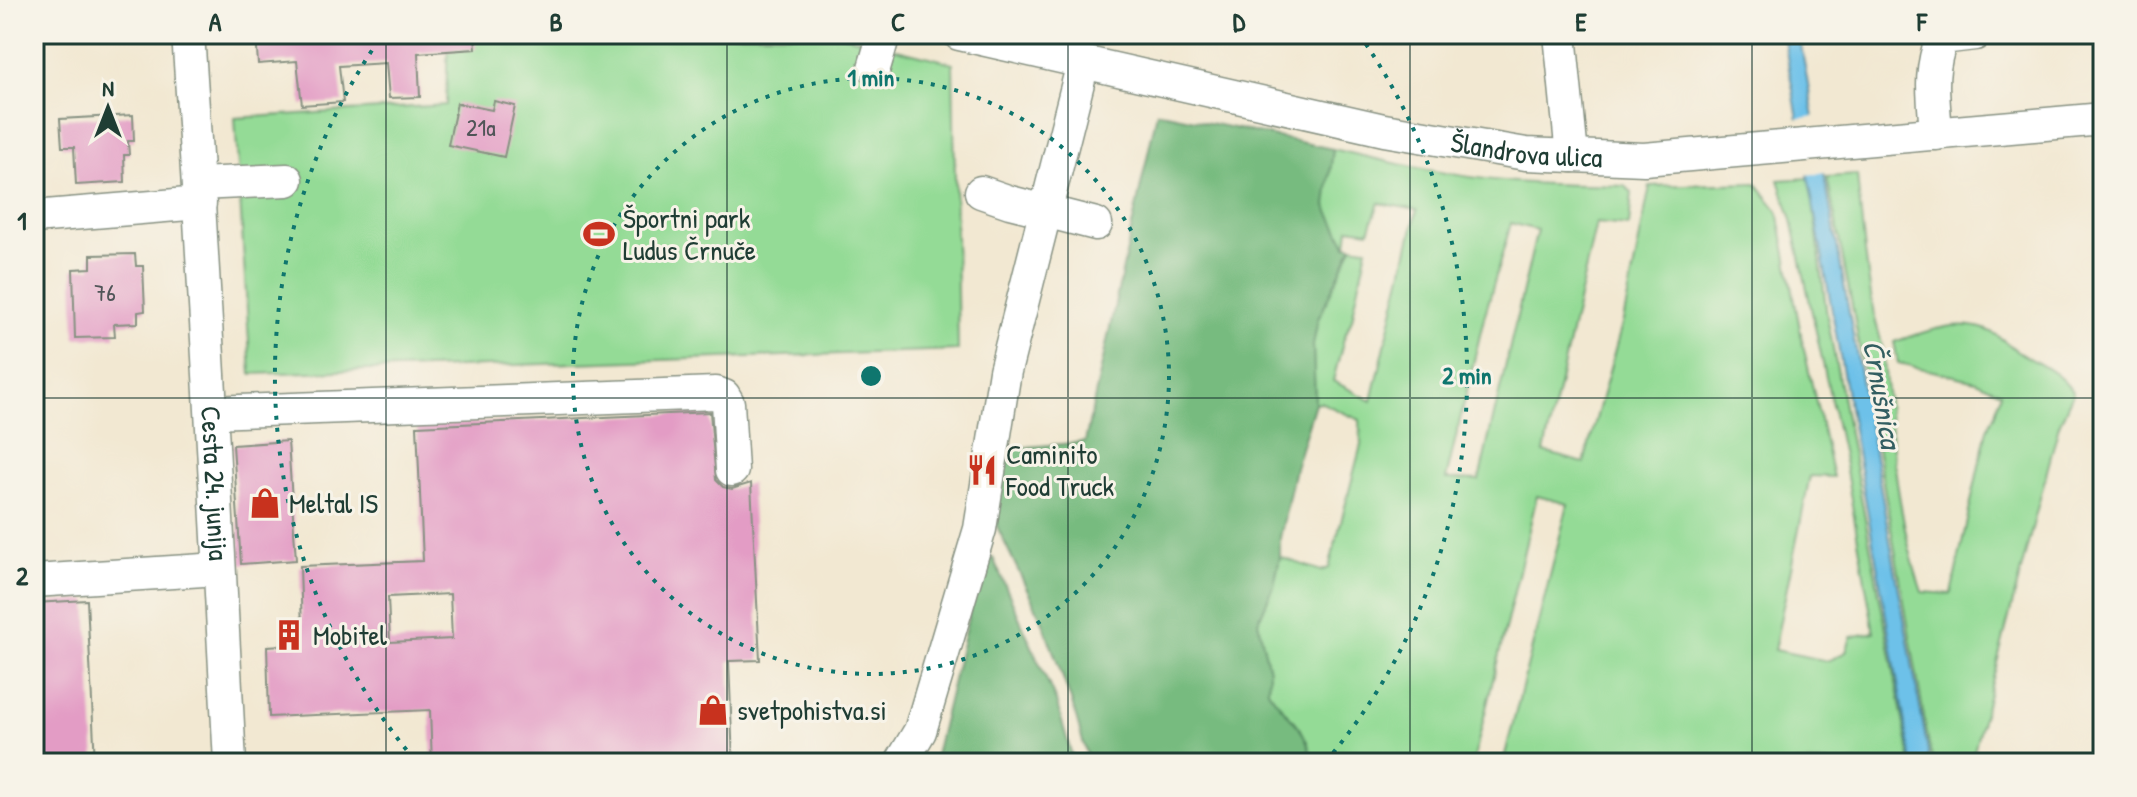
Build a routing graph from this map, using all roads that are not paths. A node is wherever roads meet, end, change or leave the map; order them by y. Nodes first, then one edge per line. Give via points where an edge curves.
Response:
1 (188, 34) edge
2 (884, 34) edge
3 (959, 34) edge
4 (1560, 34) edge
5 (1975, 34) edge
6 (1083, 63) junction
7 (874, 68) dead end
8 (2103, 119) edge
9 (1936, 134) junction
10 (1572, 156) junction
11 (287, 180) dead end
12 (981, 192) dead end
13 (199, 194) junction
14 (1047, 212) junction
15 (34, 217) edge
16 (1096, 224) dead end
17 (213, 412) junction
18 (732, 470) dead end
19 (219, 569) junction
20 (34, 581) edge
21 (230, 763) edge
22 (901, 763) edge

1 - 13 street, Cesta 24. junija
2 - 7 street
3 - 6 street, Šlandrova ulica
4 - 10 street
5 - 9 street via 1942,38 1934,57
6 - 10 street, Šlandrova ulica via 1384,130 1526,154
6 - 14 street
8 - 9 street, Šlandrova ulica
9 - 10 street, Šlandrova ulica via 1644,159
11 - 13 street
12 - 14 street
13 - 15 street
13 - 17 street, Cesta 24. junija
14 - 16 street
14 - 22 street via 1005,371 980,529 920,731
17 - 18 street via 716,393 728,403
17 - 19 street, Cesta 24. junija
19 - 20 street
19 - 21 street, Cesta 24. junija

